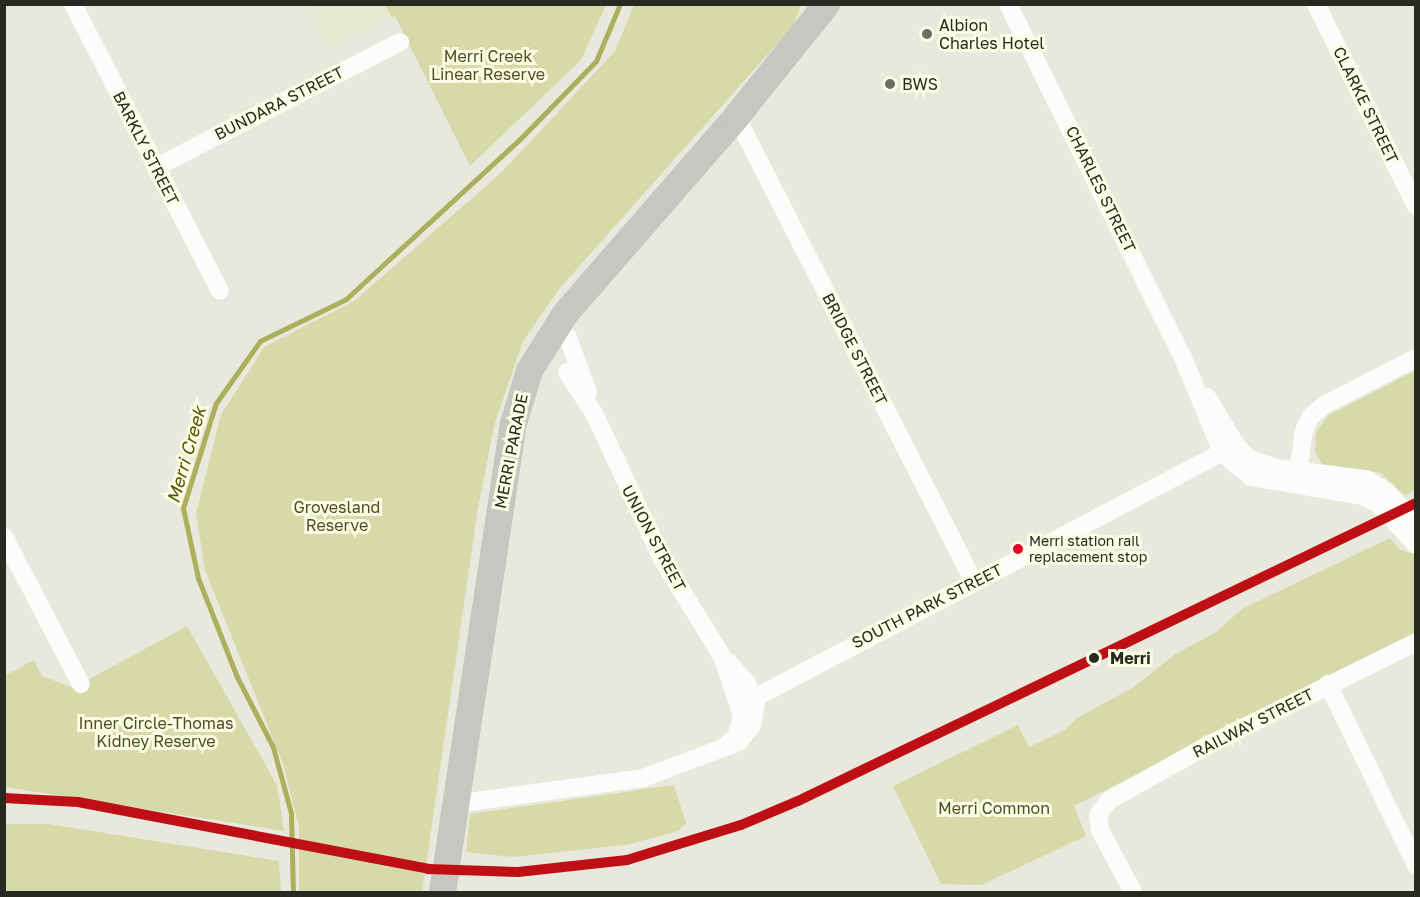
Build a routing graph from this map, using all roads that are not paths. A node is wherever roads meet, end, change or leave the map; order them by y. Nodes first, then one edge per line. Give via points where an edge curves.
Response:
1 (73, 4) edge
2 (826, 4) edge
3 (1316, 4) edge
4 (1012, 10) edge
5 (400, 42) dead end
6 (736, 116) junction
7 (158, 166) junction
8 (1416, 206) edge
9 (219, 291) dead end
10 (557, 323) junction
11 (1416, 358) edge
12 (567, 372) dead end
13 (595, 415) junction
14 (1230, 450) junction
15 (1297, 477) junction
16 (1416, 524) edge
17 (4, 537) edge
18 (1416, 545) edge
19 (974, 582) junction
20 (1416, 642) edge
21 (81, 684) dead end
22 (1328, 684) junction
23 (747, 701) junction
24 (454, 804) junction
25 (1416, 865) edge
26 (442, 892) edge
27 (1133, 892) edge

1 - 7 street, BARKLY STREET
2 - 6 main road, MERRI PARADE
3 - 8 street, CLARKE STREET
4 - 14 street, CHARLES STREET
5 - 7 street, BUNDARA STREET
6 - 10 main road, MERRI PARADE
6 - 19 street, BRIDGE STREET
7 - 9 street, BARKLY STREET
10 - 13 street, UNION STREET via 568,338
10 - 24 main road, MERRI PARADE via 529,370 513,423
11 - 15 street via 1324,405 1311,416 1304,430
12 - 13 street, UNION STREET
13 - 23 street, UNION STREET via 642,522 722,656 746,682
14 - 15 street, CHARLES STREET via 1246,475
14 - 19 street, SOUTH PARK STREET
15 - 16 street, CHARLES STREET via 1370,481 1387,492
15 - 18 street, CHARLES STREET via 1374,502
17 - 21 street
19 - 23 street, SOUTH PARK STREET
20 - 22 street, RAILWAY STREET
22 - 25 street
22 - 27 street, RAILWAY STREET via 1108,801 1098,815 1101,830
23 - 24 street via 756,710 749,730 739,742 625,781
24 - 26 main road, MERRI PARADE

